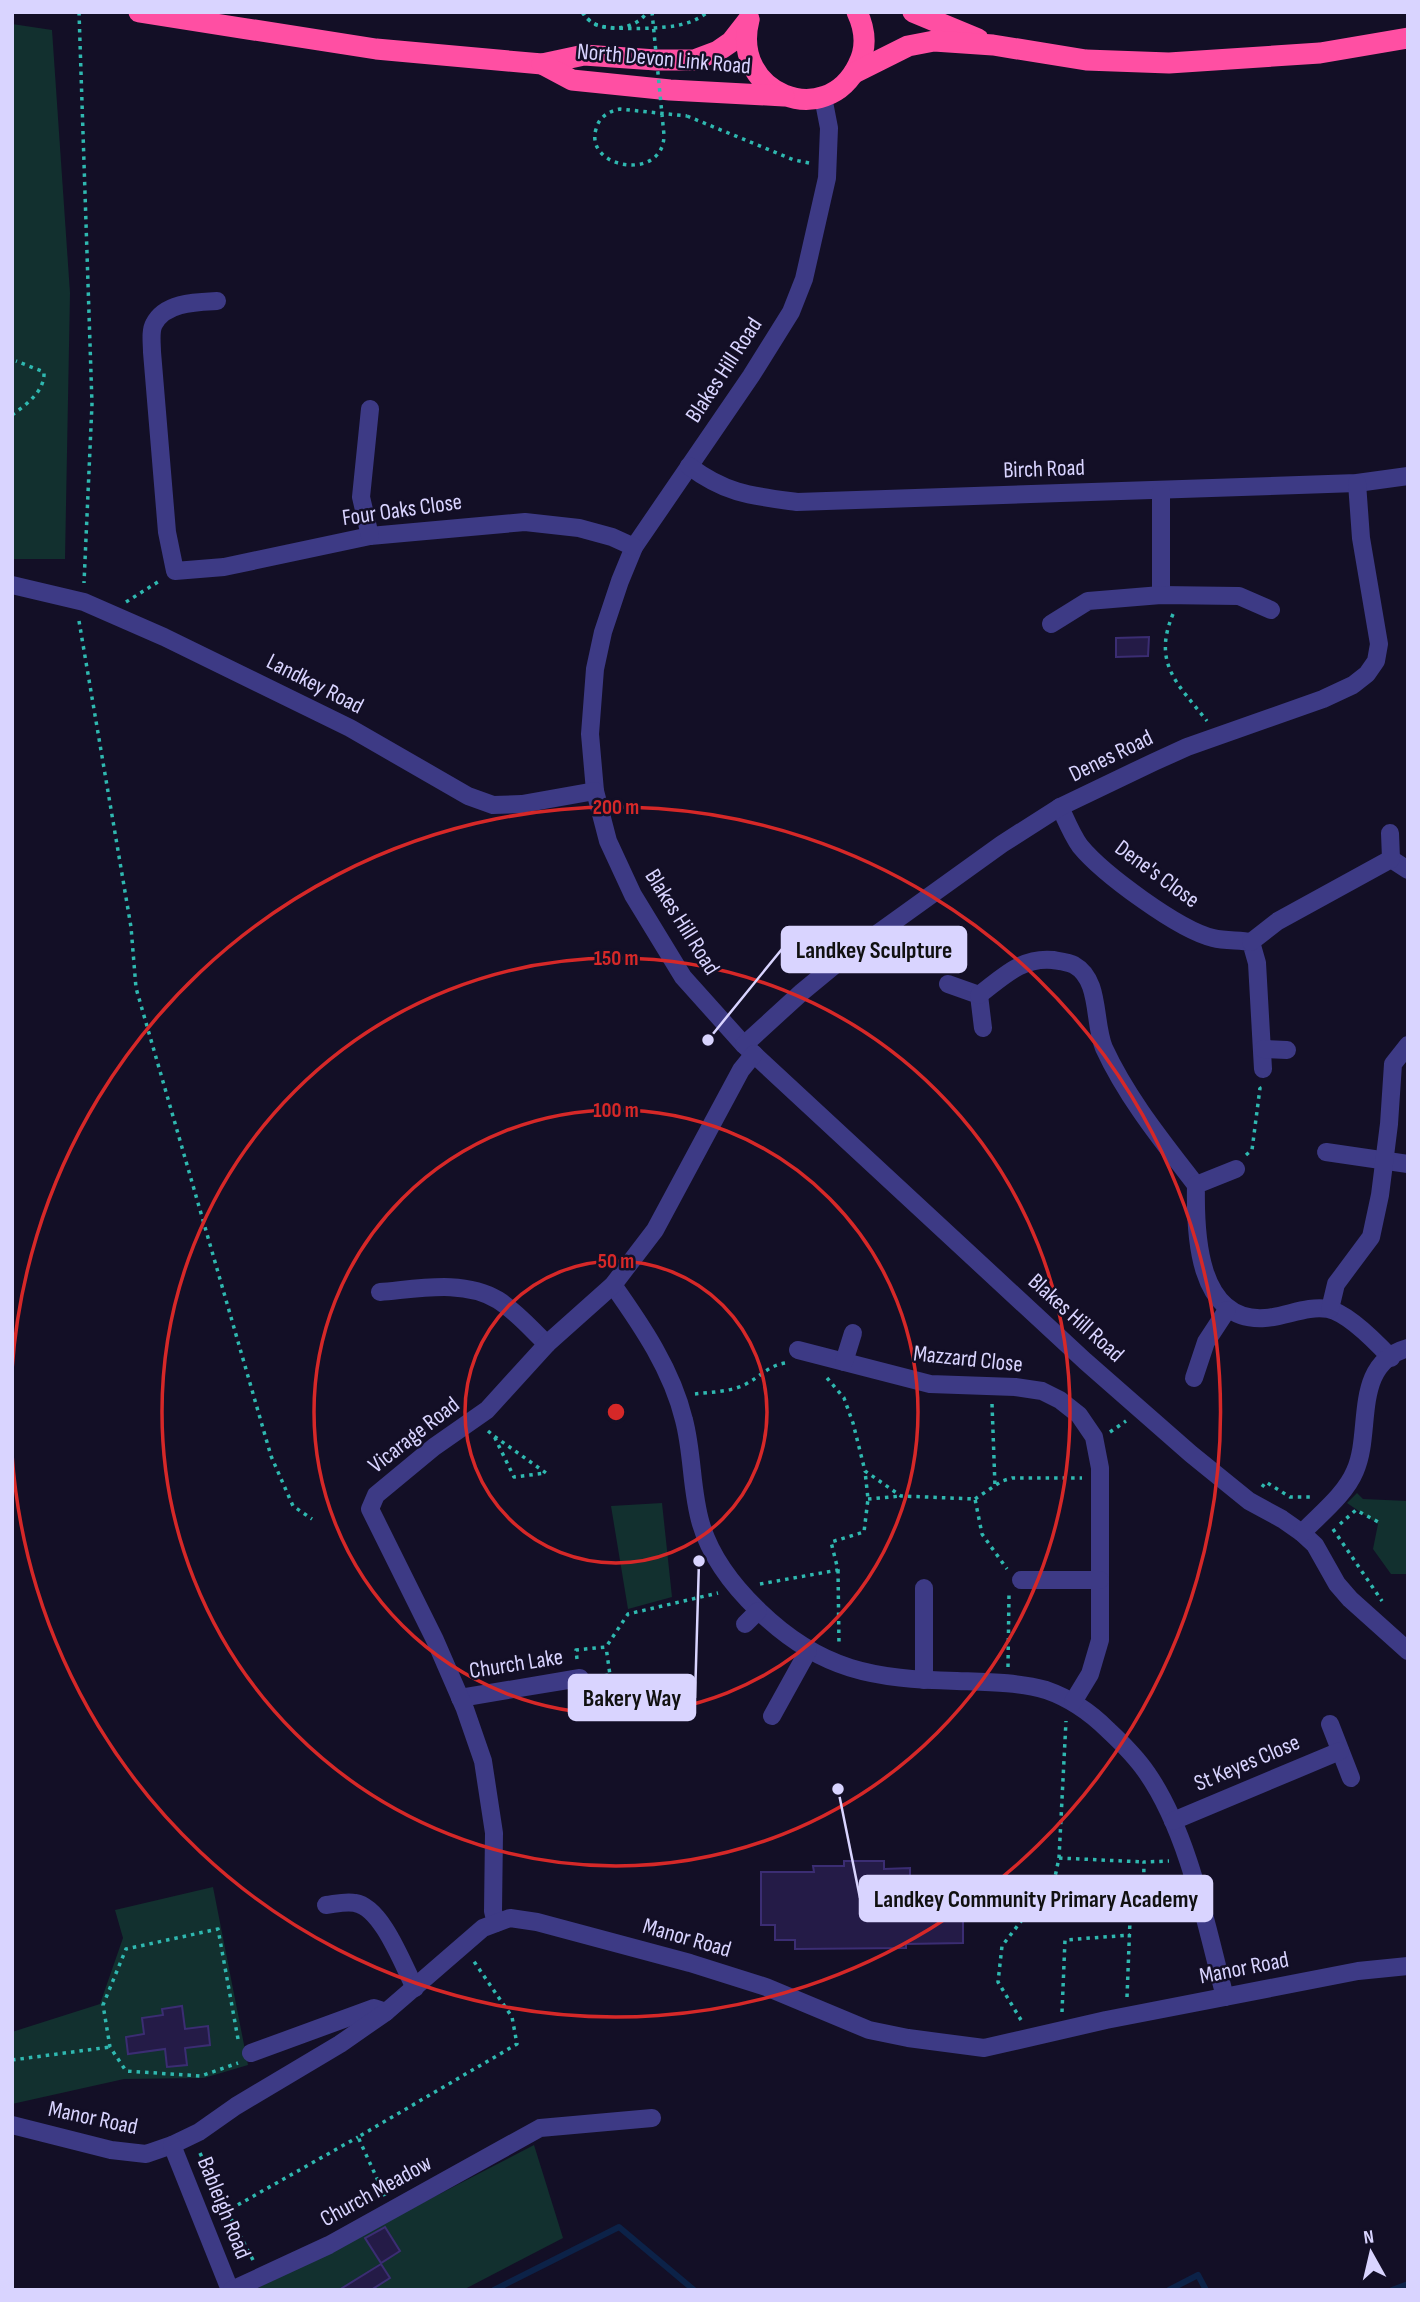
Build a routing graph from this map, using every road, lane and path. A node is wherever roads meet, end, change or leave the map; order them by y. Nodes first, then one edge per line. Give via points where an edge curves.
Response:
1 (79, 12) edge
2 (139, 12) edge
3 (582, 12) edge
4 (649, 12) edge
5 (708, 12) edge
6 (857, 12) edge
7 (913, 12) edge
8 (751, 16) edge
9 (628, 28) junction
10 (1408, 38) edge
11 (993, 45) junction
12 (542, 64) junction
13 (854, 73) junction
14 (783, 96) junction
15 (823, 96) junction
16 (794, 160) dead end
17 (217, 301) dead end
18 (16, 361) dead end
19 (370, 408) dead end
20 (12, 415) edge
21 (689, 466) junction
22 (1408, 476) edge
23 (1357, 483) junction
24 (1161, 491) junction
25 (370, 536) junction
26 (634, 547) junction
27 (174, 571) junction
28 (12, 585) edge
29 (1168, 595) junction
30 (84, 602) junction
31 (1271, 610) dead end
32 (109, 613) junction
33 (1051, 624) dead end
34 (1216, 738) junction
35 (595, 791) junction
36 (1060, 807) junction
37 (1390, 833) dead end
38 (1391, 859) junction
39 (1408, 870) edge
40 (1251, 942) junction
41 (948, 984) dead end
42 (979, 996) junction
43 (984, 1027) dead end
44 (1408, 1045) edge
45 (1263, 1049) junction
46 (749, 1050) junction
47 (1287, 1050) dead end
48 (1263, 1069) joint
49 (1326, 1152) dead end
50 (1383, 1161) junction
51 (1408, 1164) edge
52 (1236, 1169) joint
53 (1196, 1185) junction
54 (613, 1285) junction
55 (380, 1292) dead end
56 (1330, 1309) junction
57 (1227, 1310) junction
58 (853, 1333) dead end
59 (547, 1344) junction
60 (1408, 1348) edge
61 (796, 1356) joint
62 (1391, 1357) junction
63 (844, 1362) junction
64 (825, 1375) dead end
65 (1194, 1378) dead end
66 (991, 1386) junction
67 (677, 1396) junction
68 (1142, 1409) junction
69 (472, 1420) junction
70 (494, 1436) junction
71 (1094, 1437) junction
72 (865, 1471) junction
73 (1099, 1479) junction
74 (995, 1486) junction
75 (901, 1496) junction
76 (868, 1499) junction
77 (975, 1499) junction
78 (312, 1519) dead end
79 (1382, 1524) dead end
80 (1334, 1530) dead end
81 (1302, 1533) junction
82 (838, 1570) junction
83 (1100, 1580) junction
84 (1013, 1581) junction
85 (737, 1588) junction
86 (924, 1588) dead end
87 (758, 1611) junction
88 (745, 1624) dead end
89 (606, 1647) junction
90 (808, 1651) junction
91 (1408, 1651) edge
92 (839, 1664) junction
93 (580, 1678) junction
94 (924, 1680) junction
95 (1006, 1683) junction
96 (460, 1698) junction
97 (1070, 1701) junction
98 (772, 1716) dead end
99 (1330, 1724) dead end
100 (1340, 1751) junction
101 (1351, 1778) dead end
102 (1173, 1821) junction
103 (1059, 1858) junction
104 (1186, 1861) junction
105 (1144, 1862) junction
106 (326, 1905) dead end
107 (496, 1923) junction
108 (1130, 1935) junction
109 (464, 1946) junction
110 (1408, 1966) edge
111 (415, 1988) junction
112 (1225, 1997) junction
113 (386, 2012) junction
114 (1126, 2016) junction
115 (1061, 2030) junction
116 (1031, 2037) junction
117 (110, 2047) junction
118 (244, 2055) junction
119 (12, 2060) edge
120 (652, 2118) dead end
121 (12, 2125) edge
122 (192, 2136) junction
123 (358, 2137) junction
124 (172, 2145) junction
125 (391, 2210) junction
126 (227, 2211) junction
127 (257, 2269) dead end
128 (231, 2290) edge

1 - 30 path via 92,404
2 - 12 highway, North Devon Link Road via 376,49
3 - 9 path, bridge via 599,26
4 - 9 path, bridge
4 - 16 path, bridge via 662,108 663,121 664,135 662,148 653,160 637,165 611,162 599,152 599,121 620,109 660,113 673,114 687,116
5 - 9 path via 671,27
6 - 13 highway via 864,48
7 - 11 highway
8 - 12 highway, North Devon Link Road via 731,42 694,60 584,55
8 - 14 highway via 745,45 753,70
10 - 11 highway via 1320,54 1169,63 1086,60
11 - 13 highway via 921,43
12 - 14 highway, North Devon Link Road via 572,80
13 - 15 highway
14 - 15 highway, North Devon Link Road
15 - 21 street, Blakes Hill Road via 829,128 828,167 804,279 785,322
17 - 27 street via 173,308 153,325 167,532
18 - 20 path via 44,372 45,382 30,402
19 - 25 street via 361,497
21 - 24 street, Birch Road via 713,484 750,496 797,502
21 - 26 street, Blakes Hill Road
22 - 23 street, Birch Road
23 - 24 street, Birch Road
23 - 34 street, Denes Road via 1361,538 1377,627 1376,661 1353,685 1324,699
24 - 29 street
25 - 26 street, Four Oaks Close via 525,522 579,528
25 - 27 street, Four Oaks Close via 225,567
26 - 35 street, Blakes Hill Road via 603,632 595,669 590,734
27 - 32 path
28 - 30 street, Landkey Road
29 - 31 street via 1239,596
29 - 33 street via 1088,601
29 - 34 path via 1175,610 1165,633 1167,667
30 - 32 street, Landkey Road
30 - 78 path via 79,617 131,927 136,988 271,1456 293,1506
32 - 35 street, Landkey Road via 307,706 468,796 493,805 522,804
34 - 36 street, Denes Road
35 - 46 street, Blakes Hill Road via 608,841 659,940 683,977
36 - 40 street, Dene's Close via 1079,845 1111,875 1186,927 1213,938
36 - 46 street, Denes Road via 842,959
37 - 38 street
38 - 39 street
38 - 40 street via 1278,921
40 - 45 street via 1257,962
41 - 42 street
42 - 43 street
42 - 53 street via 1016,967 1037,959 1074,965 1090,981 1104,1046 1129,1092
44 - 50 street via 1393,1064
45 - 47 street
45 - 48 street
46 - 54 street, Vicarage Road via 655,1230
46 - 68 street, Blakes Hill Road via 1085,1362
48 - 52 path via 1250,1077 1260,1088 1252,1150
49 - 50 street
50 - 51 street
50 - 56 street via 1371,1237 1336,1284
52 - 53 street
53 - 57 street via 1198,1246 1217,1299
54 - 59 street, Vicarage Road
54 - 67 street via 637,1318
55 - 59 street via 432,1287 481,1293 514,1312
56 - 57 street via 1261,1318
56 - 62 street via 1363,1330
57 - 65 street via 1206,1342
58 - 63 street
59 - 69 street, Vicarage Road via 487,1410
60 - 62 street
61 - 63 street, Mazzard Close
61 - 67 path via 746,1384
62 - 81 street via 1370,1382 1357,1468 1350,1483
63 - 66 street, Mazzard Close via 930,1384
64 - 72 path via 844,1398
66 - 71 street, Mazzard Close via 1042,1391 1079,1415
66 - 74 path
67 - 85 street via 701,1525 726,1577
68 - 71 path via 1110,1432
68 - 81 street, Blakes Hill Road via 1249,1501
69 - 70 path
69 - 96 street, Vicarage Road via 376,1495 370,1509
70 - 70 path via 536,1465 546,1473 514,1477
71 - 73 street
72 - 75 path
72 - 76 path
73 - 74 path via 1012,1478
73 - 83 street
74 - 77 path
75 - 76 path
75 - 77 path
76 - 82 path via 864,1532 831,1542
77 - 84 path via 982,1534
79 - 80 path via 1356,1510
81 - 91 street, Blakes Hill Road via 1350,1599
82 - 85 path
82 - 92 path
83 - 84 street
83 - 97 street via 1100,1640 1090,1674
84 - 95 path
85 - 87 street
85 - 89 path via 628,1614
86 - 94 street
87 - 88 street
87 - 90 street
89 - 93 path via 576,1650
89 - 93 path via 610,1675
90 - 92 street
90 - 98 street
92 - 94 street via 860,1672
93 - 96 street, Church Lake
94 - 95 street
95 - 97 street via 1046,1690
96 - 107 street, Vicarage Road via 483,1761 494,1833
97 - 102 street via 1125,1746 1147,1773
97 - 103 path
99 - 100 street
100 - 101 street
100 - 102 street, St Keyes Close
102 - 104 street
103 - 105 path
103 - 116 path via 1055,1877 1002,1946 998,1982
104 - 105 path
104 - 112 street
105 - 108 path via 1143,1918 1130,1920
106 - 111 street via 356,1902 371,1911
107 - 109 street, Manor Road via 483,1928
107 - 116 street, Manor Road via 510,1918 537,1922 690,1963 766,1987 869,2030 984,2048
108 - 114 path
108 - 115 path via 1065,1940
109 - 111 street, Manor Road
109 - 123 path via 512,2017 517,2044
110 - 112 street, Manor Road
111 - 113 street, Manor Road
112 - 114 street, Manor Road
113 - 118 street via 374,2008
113 - 122 street, Manor Road
114 - 115 street, Manor Road
115 - 116 street, Manor Road
117 - 118 path via 126,2071 201,2076
117 - 118 path via 103,2005 126,1949 218,1929
117 - 119 path
120 - 125 street, Church Meadow via 540,2128
121 - 124 street, Manor Road via 111,2150 146,2154
122 - 124 street, Manor Road
122 - 126 path
123 - 125 path
123 - 126 path
124 - 128 street, Bableigh Road
125 - 128 street, Church Meadow via 333,2250
126 - 127 path

